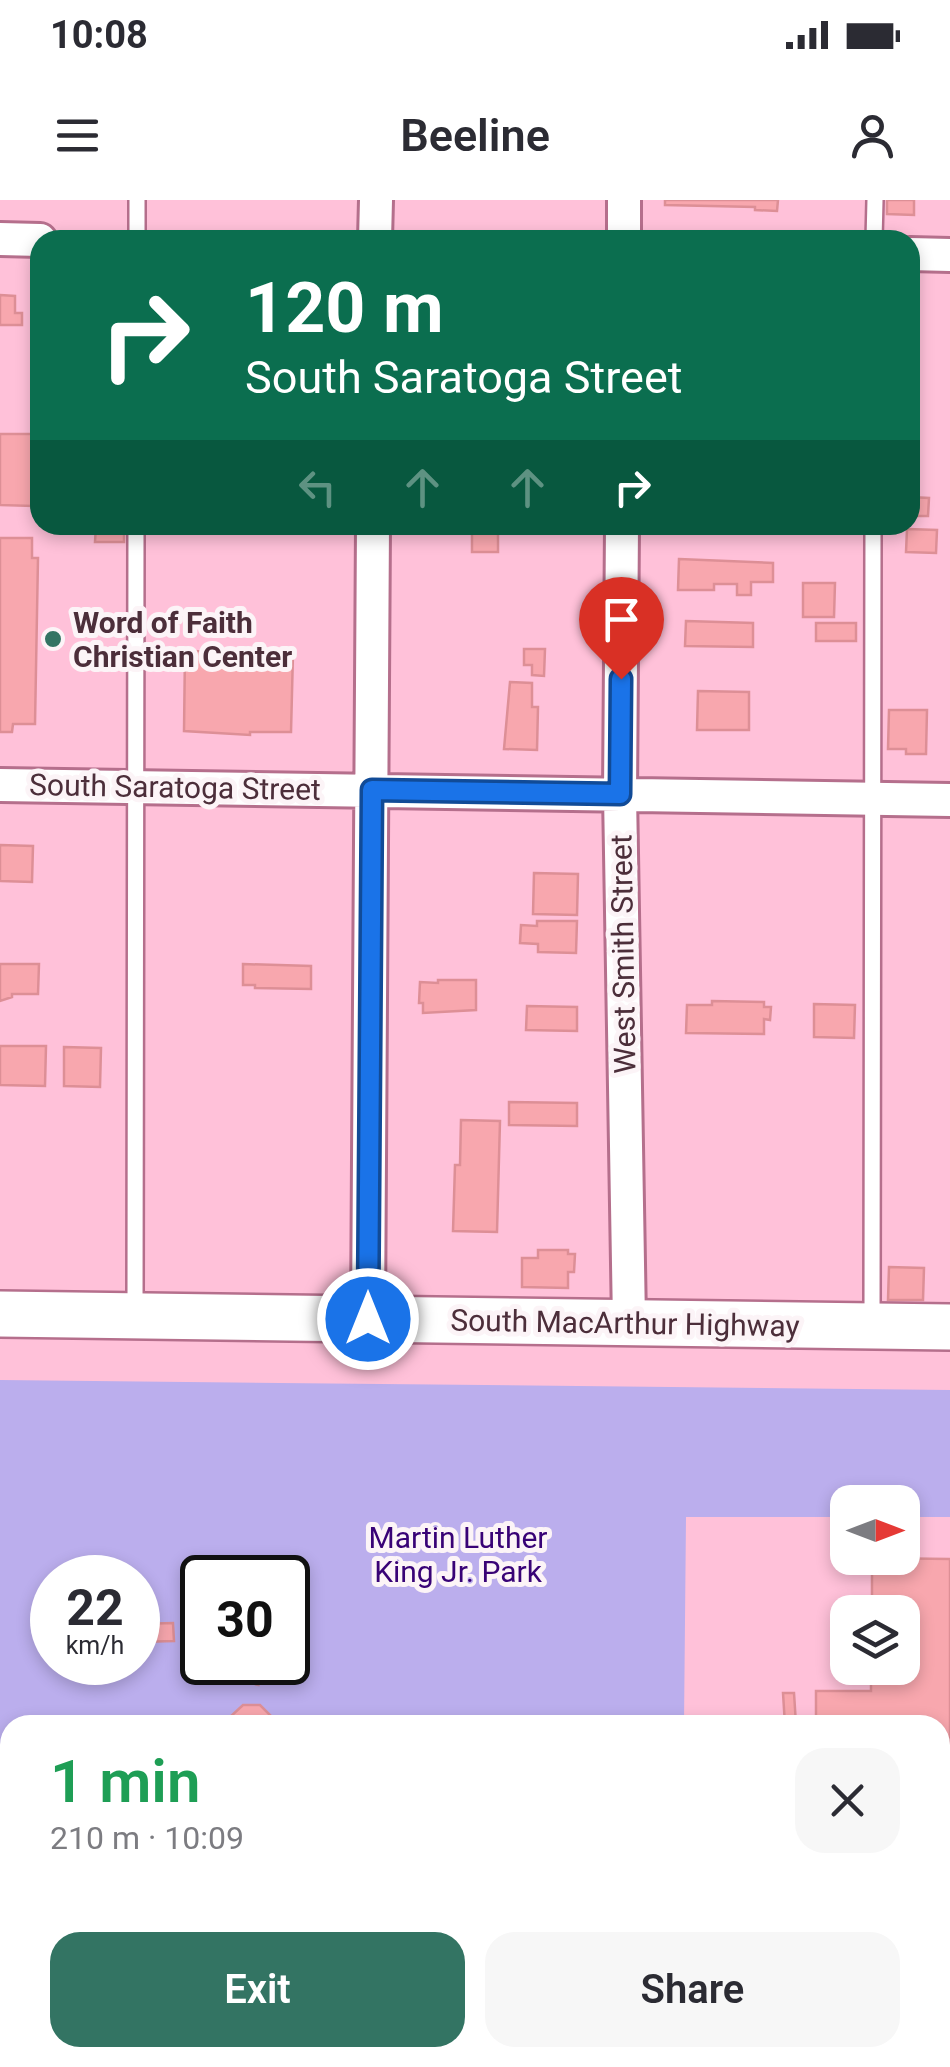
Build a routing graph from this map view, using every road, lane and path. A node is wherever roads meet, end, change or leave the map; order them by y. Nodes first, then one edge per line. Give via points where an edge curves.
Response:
1 (138, 200) edge
2 (376, 200) edge
3 (624, 200) edge
4 (875, 200) edge
5 (136, 230) edge
6 (376, 230) edge
7 (624, 230) edge
8 (874, 230) edge
9 (0, 240) edge
10 (30, 240) edge
11 (920, 254) edge
12 (950, 255) edge
13 (136, 535) edge
14 (374, 535) edge
15 (622, 535) edge
16 (873, 535) edge
17 (0, 785) edge
18 (135, 787) junction
19 (372, 790) junction
20 (620, 794) junction
21 (872, 798) junction
22 (950, 800) edge
23 (0, 1314) edge
24 (135, 1314) junction
25 (368, 1319) junction
26 (629, 1322) junction
27 (872, 1326) junction
28 (950, 1327) edge

1 - 5 lane
2 - 6 street
3 - 7 street
4 - 8 lane
9 - 10 street
11 - 12 street
13 - 18 lane
14 - 19 street
15 - 20 street, West Smith Street
16 - 21 lane
17 - 18 street, South Saratoga Street
18 - 19 street, South Saratoga Street
18 - 24 lane
19 - 20 street, South Saratoga Street
19 - 25 street
20 - 21 street, South Saratoga Street
20 - 26 street, West Smith Street
21 - 22 street, South Saratoga Street
21 - 27 lane
23 - 24 main road, South MacArthur Highway
24 - 25 main road, South MacArthur Highway
25 - 26 main road, South MacArthur Highway
26 - 27 main road, South MacArthur Highway
27 - 28 main road, South MacArthur Highway

